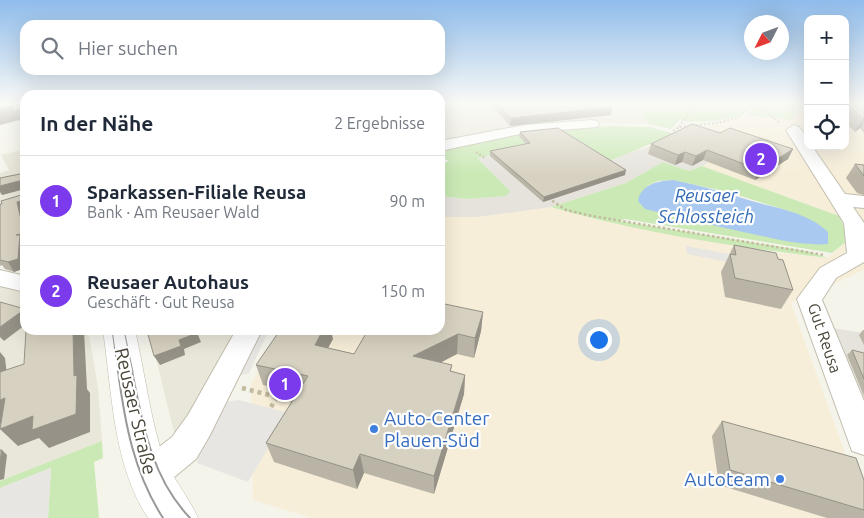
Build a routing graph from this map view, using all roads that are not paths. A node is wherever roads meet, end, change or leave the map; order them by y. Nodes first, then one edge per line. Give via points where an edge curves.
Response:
1 (549, 127) edge
2 (794, 130) road end
3 (445, 145) edge
4 (837, 199) junction
5 (864, 202) edge
6 (0, 278) edge
7 (20, 283) edge
8 (120, 335) edge
9 (245, 335) edge
10 (864, 440) edge
11 (149, 476) junction
12 (179, 517) edge

1 - 3 street
2 - 4 street, Gut Reusa
4 - 5 street
4 - 10 street, Gut Reusa via 854,223 858,256 828,273 809,299
6 - 7 street
8 - 11 street, Reusaer Straße via 140,447
9 - 11 street via 184,448
11 - 12 street, Reusaer Straße via 163,504

